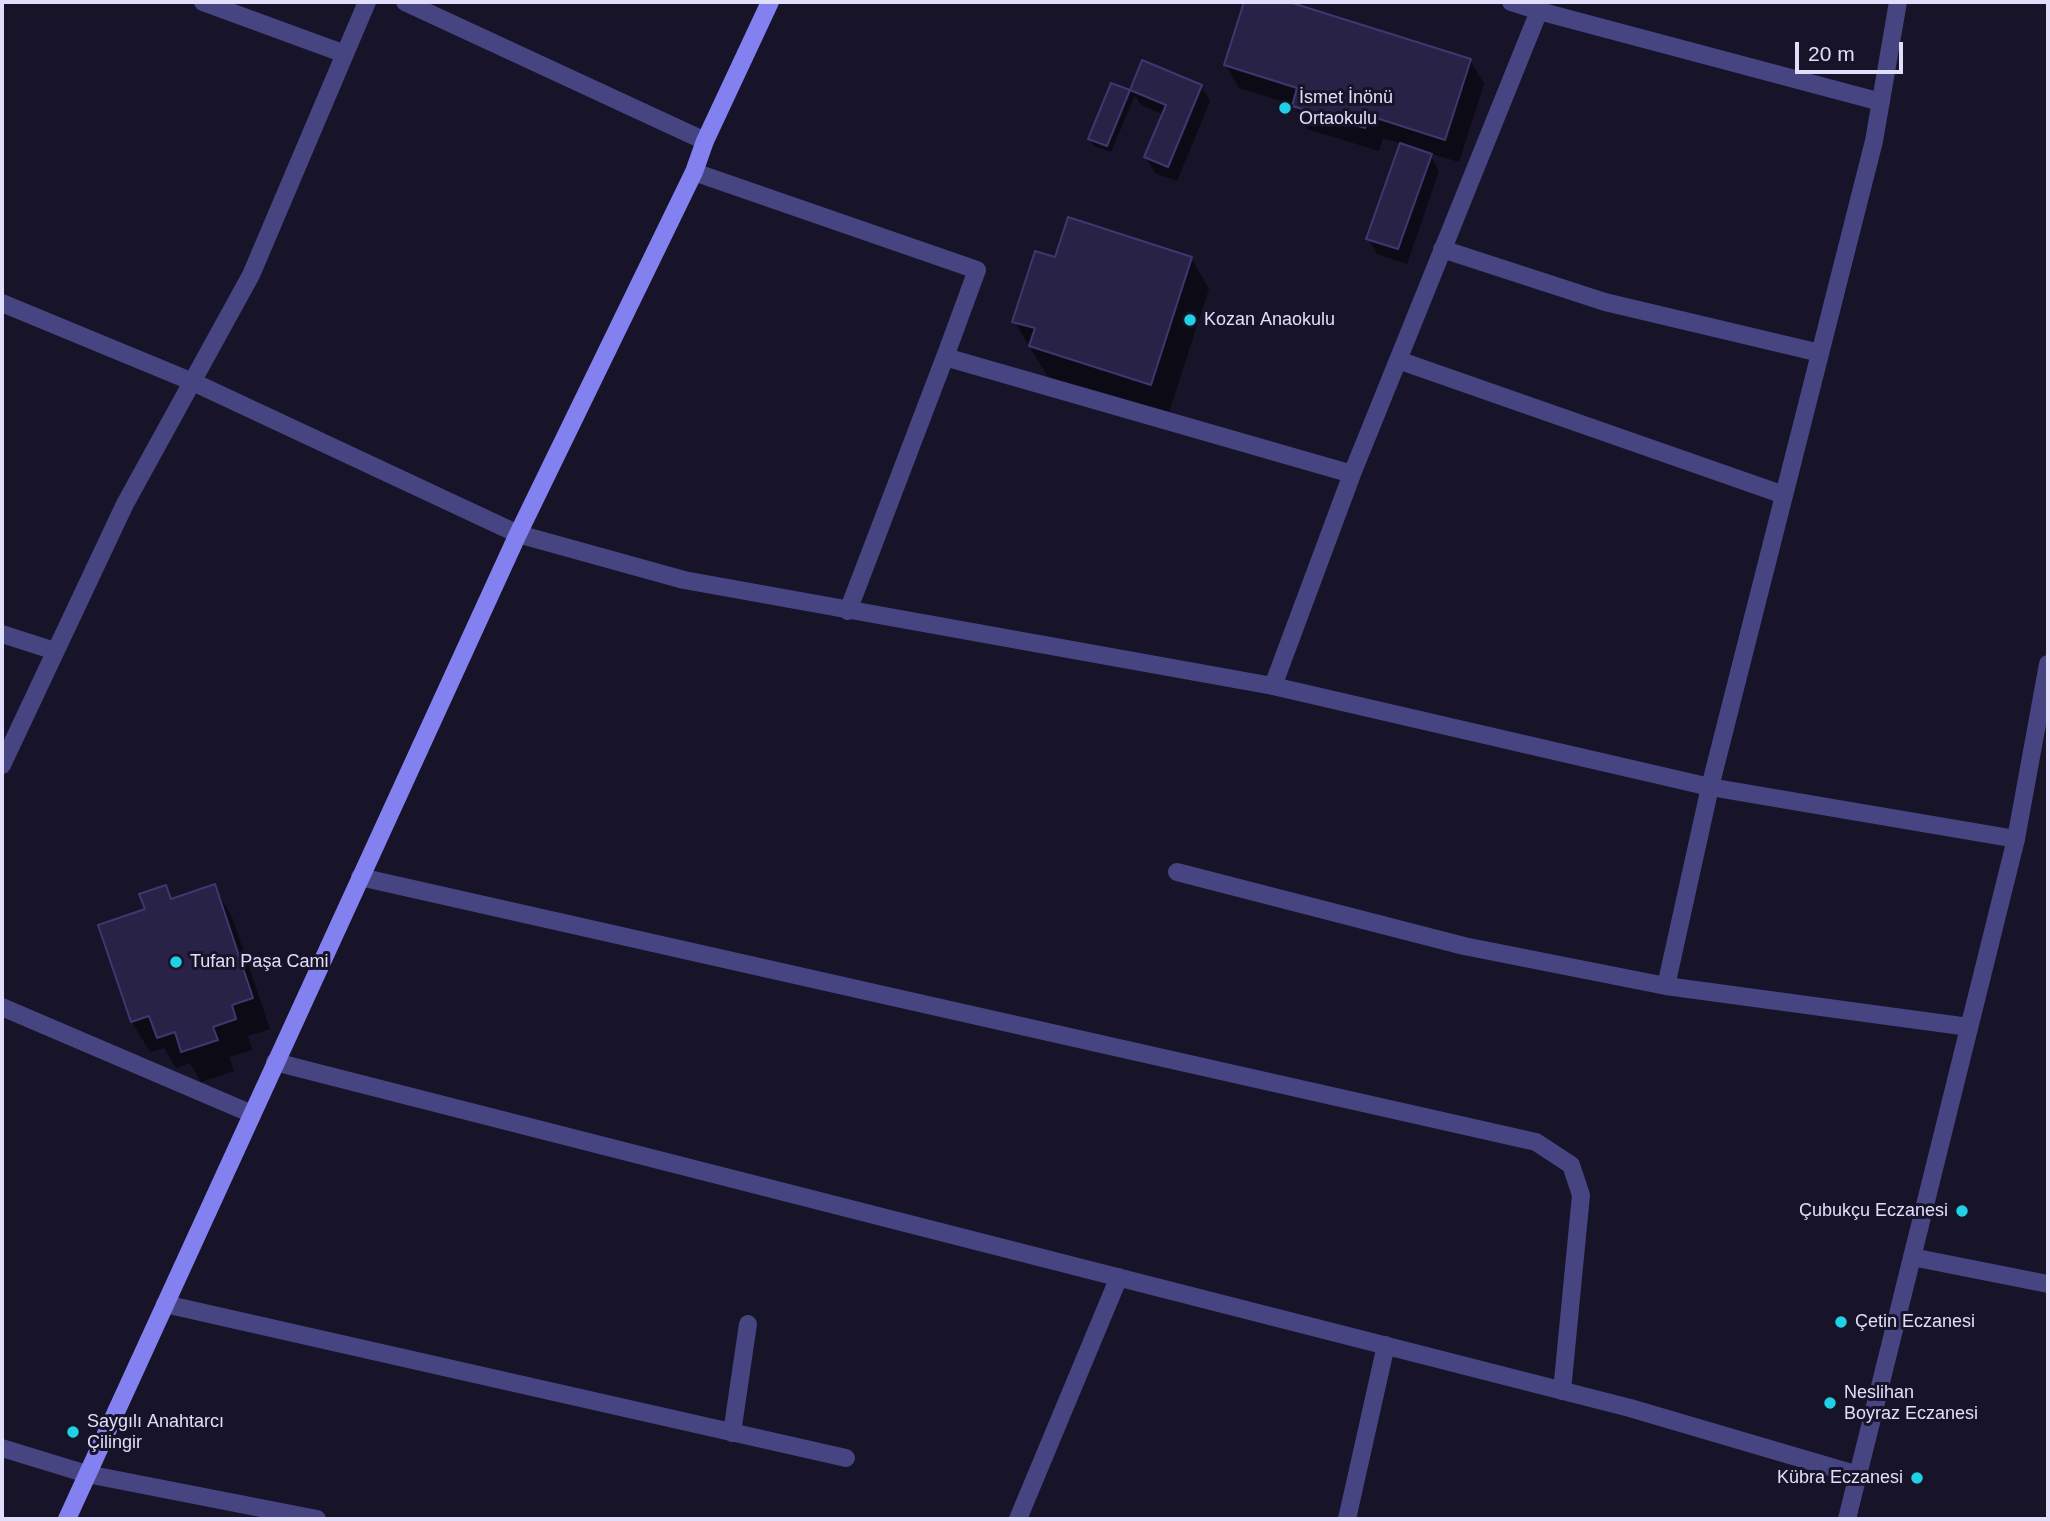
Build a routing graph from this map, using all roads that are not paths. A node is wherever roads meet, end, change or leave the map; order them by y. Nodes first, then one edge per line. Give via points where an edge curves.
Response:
1 (203, 2) edge
2 (367, 2) edge
3 (405, 2) edge
4 (770, 2) edge
5 (1511, 2) edge
6 (1898, 2) edge
7 (1539, 11) junction
8 (345, 54) junction
9 (1881, 102) junction
10 (705, 141) junction
11 (694, 172) junction
12 (1442, 249) junction
13 (2, 303) edge
14 (1821, 353) junction
15 (945, 357) junction
16 (1398, 360) junction
17 (192, 382) junction
18 (1352, 474) junction
19 (1784, 495) junction
20 (518, 534) junction
21 (848, 611) junction
22 (2, 634) edge
23 (55, 651) junction
24 (2048, 664) edge
25 (1273, 686) junction
26 (2, 765) edge
27 (1710, 786) junction
28 (2016, 839) junction
29 (1177, 872) dead end
30 (360, 877) junction
31 (1666, 986) junction
32 (2, 1007) edge
33 (1969, 1027) junction
34 (275, 1062) junction
35 (252, 1114) junction
36 (1912, 1257) junction
37 (1119, 1277) junction
38 (2048, 1284) edge
39 (165, 1304) junction
40 (748, 1324) dead end
41 (1386, 1345) junction
42 (1563, 1391) junction
43 (732, 1433) junction
44 (2, 1448) edge
45 (846, 1458) dead end
46 (87, 1474) junction
47 (1858, 1475) junction
48 (67, 1519) edge
49 (317, 1519) edge
50 (1018, 1519) edge
51 (1347, 1519) edge
52 (1847, 1519) edge

1 - 8 street
2 - 8 street
3 - 10 street
4 - 10 main road
5 - 7 street
6 - 9 street
7 - 9 street
7 - 12 street
8 - 17 street via 251,275
9 - 14 street
10 - 11 main road
11 - 15 street via 978,270
11 - 20 main road
12 - 14 street via 1605,302
12 - 16 street
13 - 17 street
14 - 19 street
15 - 18 street
15 - 21 street
16 - 18 street
16 - 19 street
17 - 20 street
17 - 23 street via 125,504
18 - 25 street
19 - 27 street
20 - 21 street via 684,580
20 - 30 main road
21 - 25 street
22 - 23 street
23 - 26 street
24 - 28 street
25 - 27 street
27 - 28 street
27 - 31 street
28 - 33 street
29 - 31 street via 1464,946
30 - 34 main road
30 - 42 street via 1536,1142 1571,1166 1581,1195
31 - 33 street
32 - 35 street
33 - 36 street
34 - 35 main road
34 - 37 street
35 - 39 main road
36 - 38 street
36 - 47 street
37 - 41 street
37 - 50 street
39 - 43 street
39 - 46 main road
40 - 43 street
41 - 42 street
41 - 51 street
42 - 47 street
43 - 45 street
44 - 46 street
46 - 48 main road
46 - 49 street
47 - 52 street

